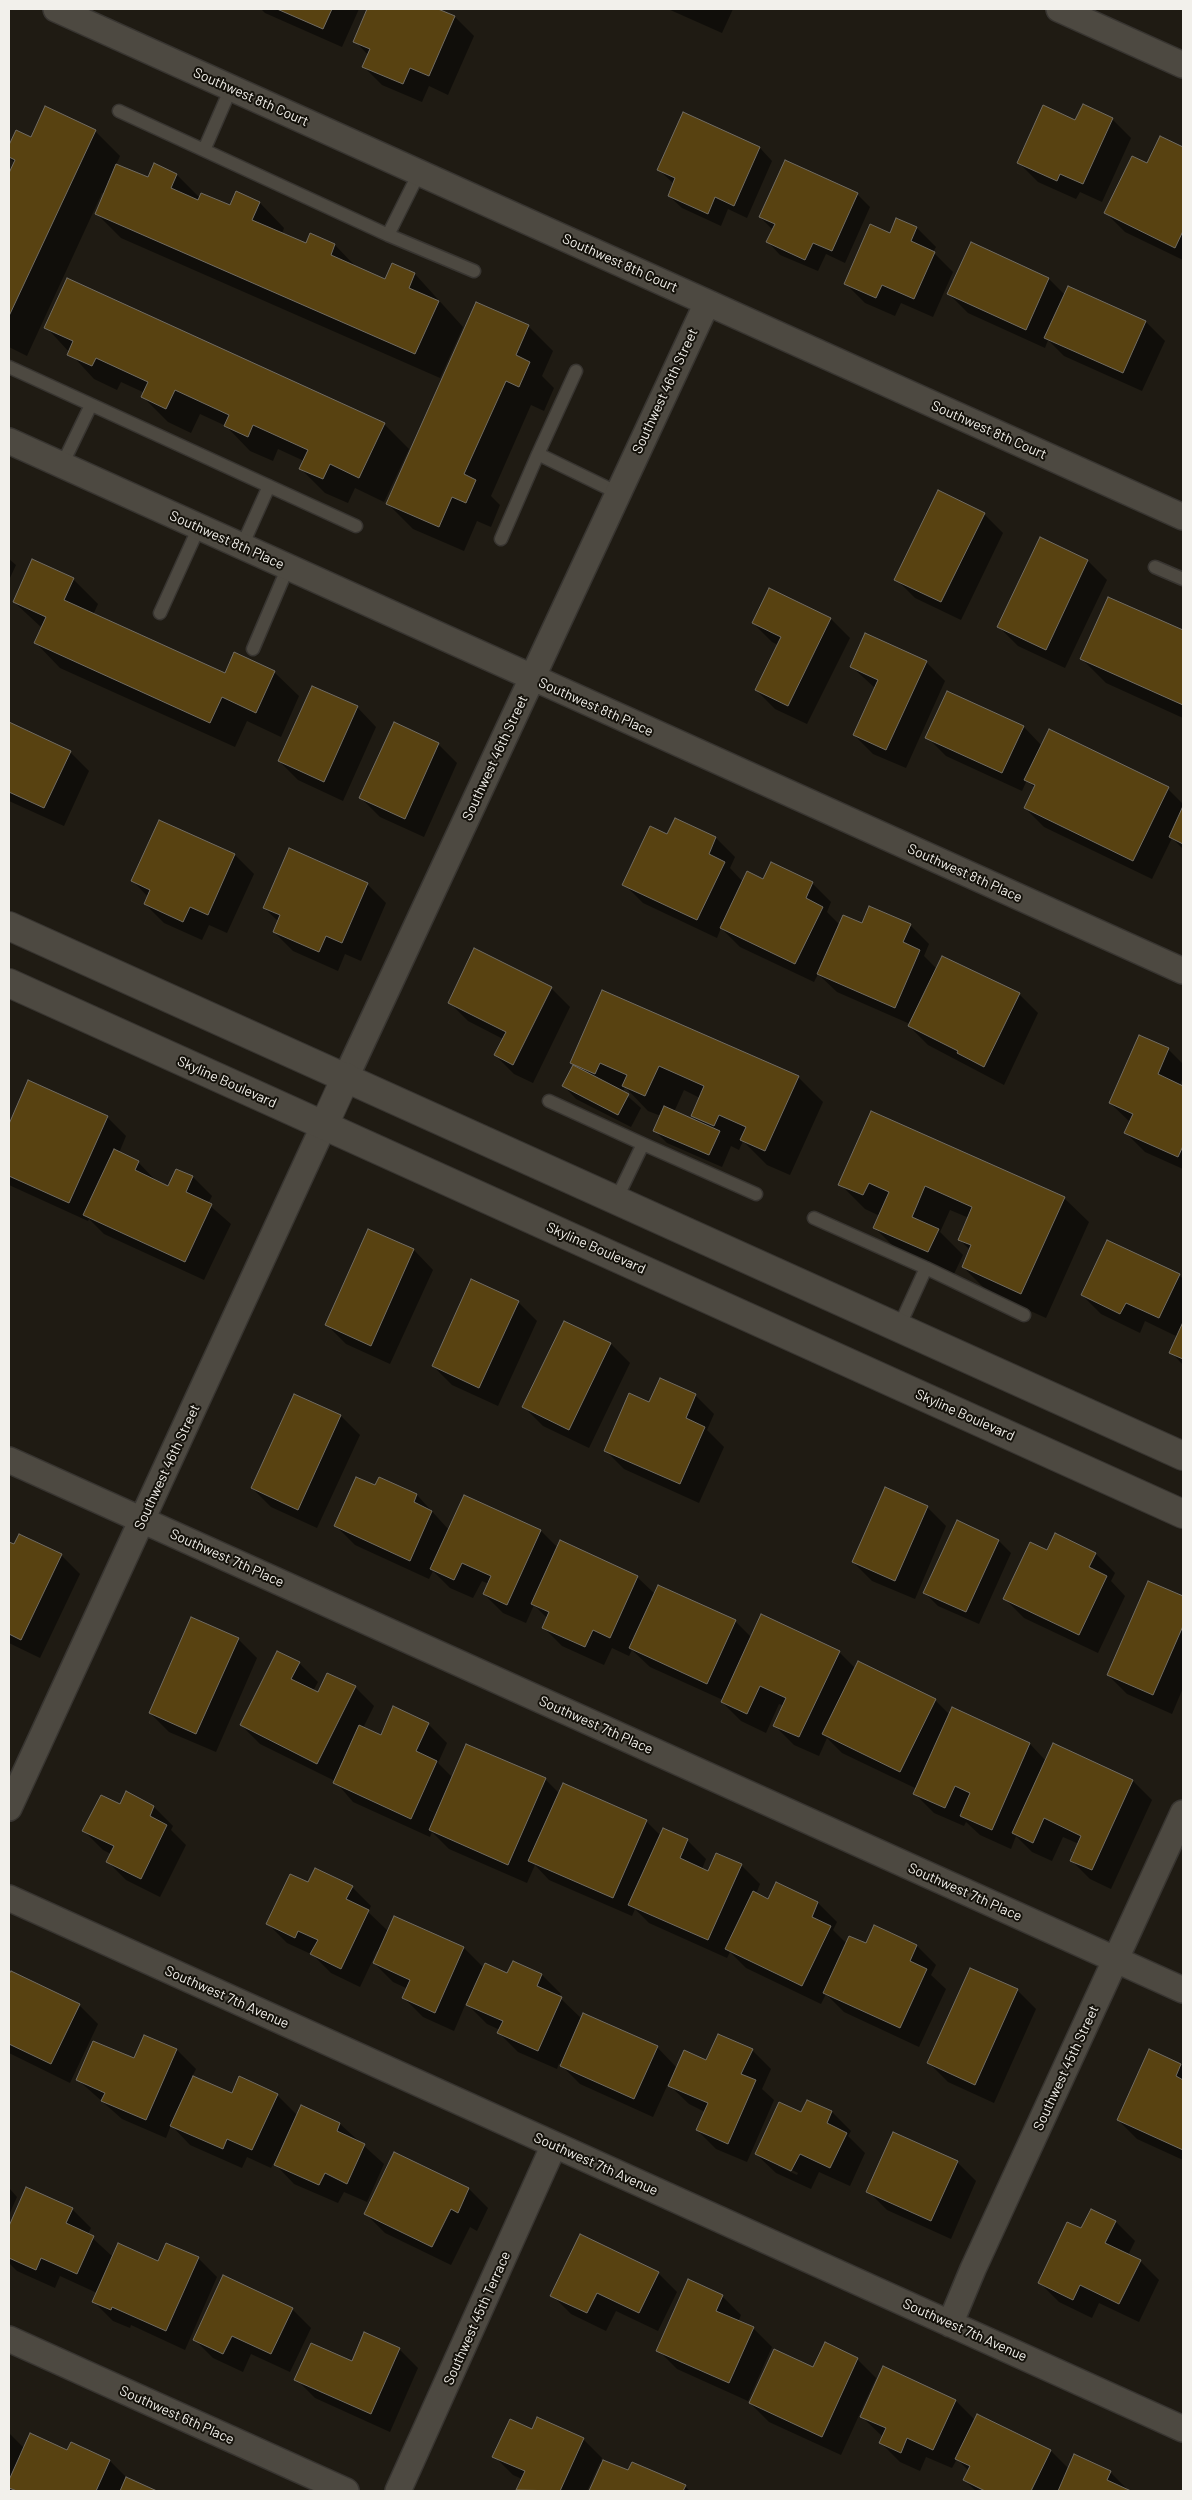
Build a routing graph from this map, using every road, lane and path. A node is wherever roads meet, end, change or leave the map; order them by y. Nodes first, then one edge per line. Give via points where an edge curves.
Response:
1 (56, 9) edge
2 (1059, 9) edge
3 (1183, 64) edge
4 (232, 88) junction
5 (119, 111) dead end
6 (204, 150) junction
7 (419, 173) junction
8 (388, 235) junction
9 (474, 271) dead end
10 (707, 303) junction
11 (9, 367) edge
12 (576, 371) dead end
13 (91, 405) junction
14 (9, 441) edge
15 (538, 454) junction
16 (62, 465) junction
17 (269, 486) junction
18 (618, 493) junction
19 (1183, 517) edge
20 (356, 526) dead end
21 (200, 527) junction
22 (501, 539) dead end
23 (242, 546) junction
24 (1155, 566) dead end
25 (288, 567) junction
26 (1183, 579) edge
27 (160, 613) dead end
28 (252, 648) dead end
29 (532, 678) junction
30 (9, 926) edge
31 (1183, 971) edge
32 (9, 983) edge
33 (346, 1078) junction
34 (549, 1100) dead end
35 (324, 1125) junction
36 (643, 1144) junction
37 (756, 1194) dead end
38 (616, 1200) junction
39 (814, 1218) dead end
40 (926, 1268) junction
41 (1024, 1315) dead end
42 (899, 1327) junction
43 (1183, 1456) edge
44 (9, 1460) edge
45 (1183, 1514) edge
46 (143, 1521) junction
47 (9, 1808) edge
48 (1183, 1813) edge
49 (9, 1898) edge
50 (1116, 1960) junction
51 (1183, 1990) edge
52 (554, 2145) junction
53 (950, 2324) junction
54 (9, 2339) edge
55 (1183, 2429) edge
56 (346, 2491) edge
57 (398, 2491) edge

1 - 4 street, Southwest 8th Court
2 - 3 street
4 - 6 lane
4 - 7 street, Southwest 8th Court
5 - 6 lane
6 - 8 lane
7 - 8 lane
7 - 10 street, Southwest 8th Court
8 - 9 lane
10 - 18 street, Southwest 46th Street
10 - 19 street, Southwest 8th Court
11 - 13 lane
12 - 15 lane
13 - 16 lane
13 - 17 lane
14 - 16 street, Southwest 8th Place
15 - 18 lane
15 - 22 lane
16 - 21 street, Southwest 8th Place
17 - 20 lane
17 - 23 lane
18 - 29 street, Southwest 46th Street
21 - 23 street, Southwest 8th Place
21 - 27 lane
23 - 25 street, Southwest 8th Place
24 - 26 lane
25 - 28 lane
25 - 29 street, Southwest 8th Place
29 - 31 street, Southwest 8th Place
29 - 33 street, Southwest 46th Street
30 - 33 street
32 - 35 street, Skyline Boulevard
33 - 35 street
33 - 38 street
34 - 36 lane
35 - 45 street, Skyline Boulevard
35 - 46 street, Southwest 46th Street
36 - 37 lane
36 - 38 lane
38 - 42 street
39 - 40 lane
40 - 41 lane
40 - 42 lane
42 - 43 street
44 - 46 street, Southwest 7th Place
46 - 47 street, Southwest 46th Street
46 - 50 street, Southwest 7th Place
48 - 50 street, Southwest 45th Street
49 - 52 street, Southwest 7th Avenue
50 - 51 street, Southwest 7th Place
50 - 53 street, Southwest 45th Street
52 - 53 street, Southwest 7th Avenue
52 - 57 street, Southwest 45th Terrace
53 - 55 street, Southwest 7th Avenue
54 - 56 street, Southwest 6th Place

